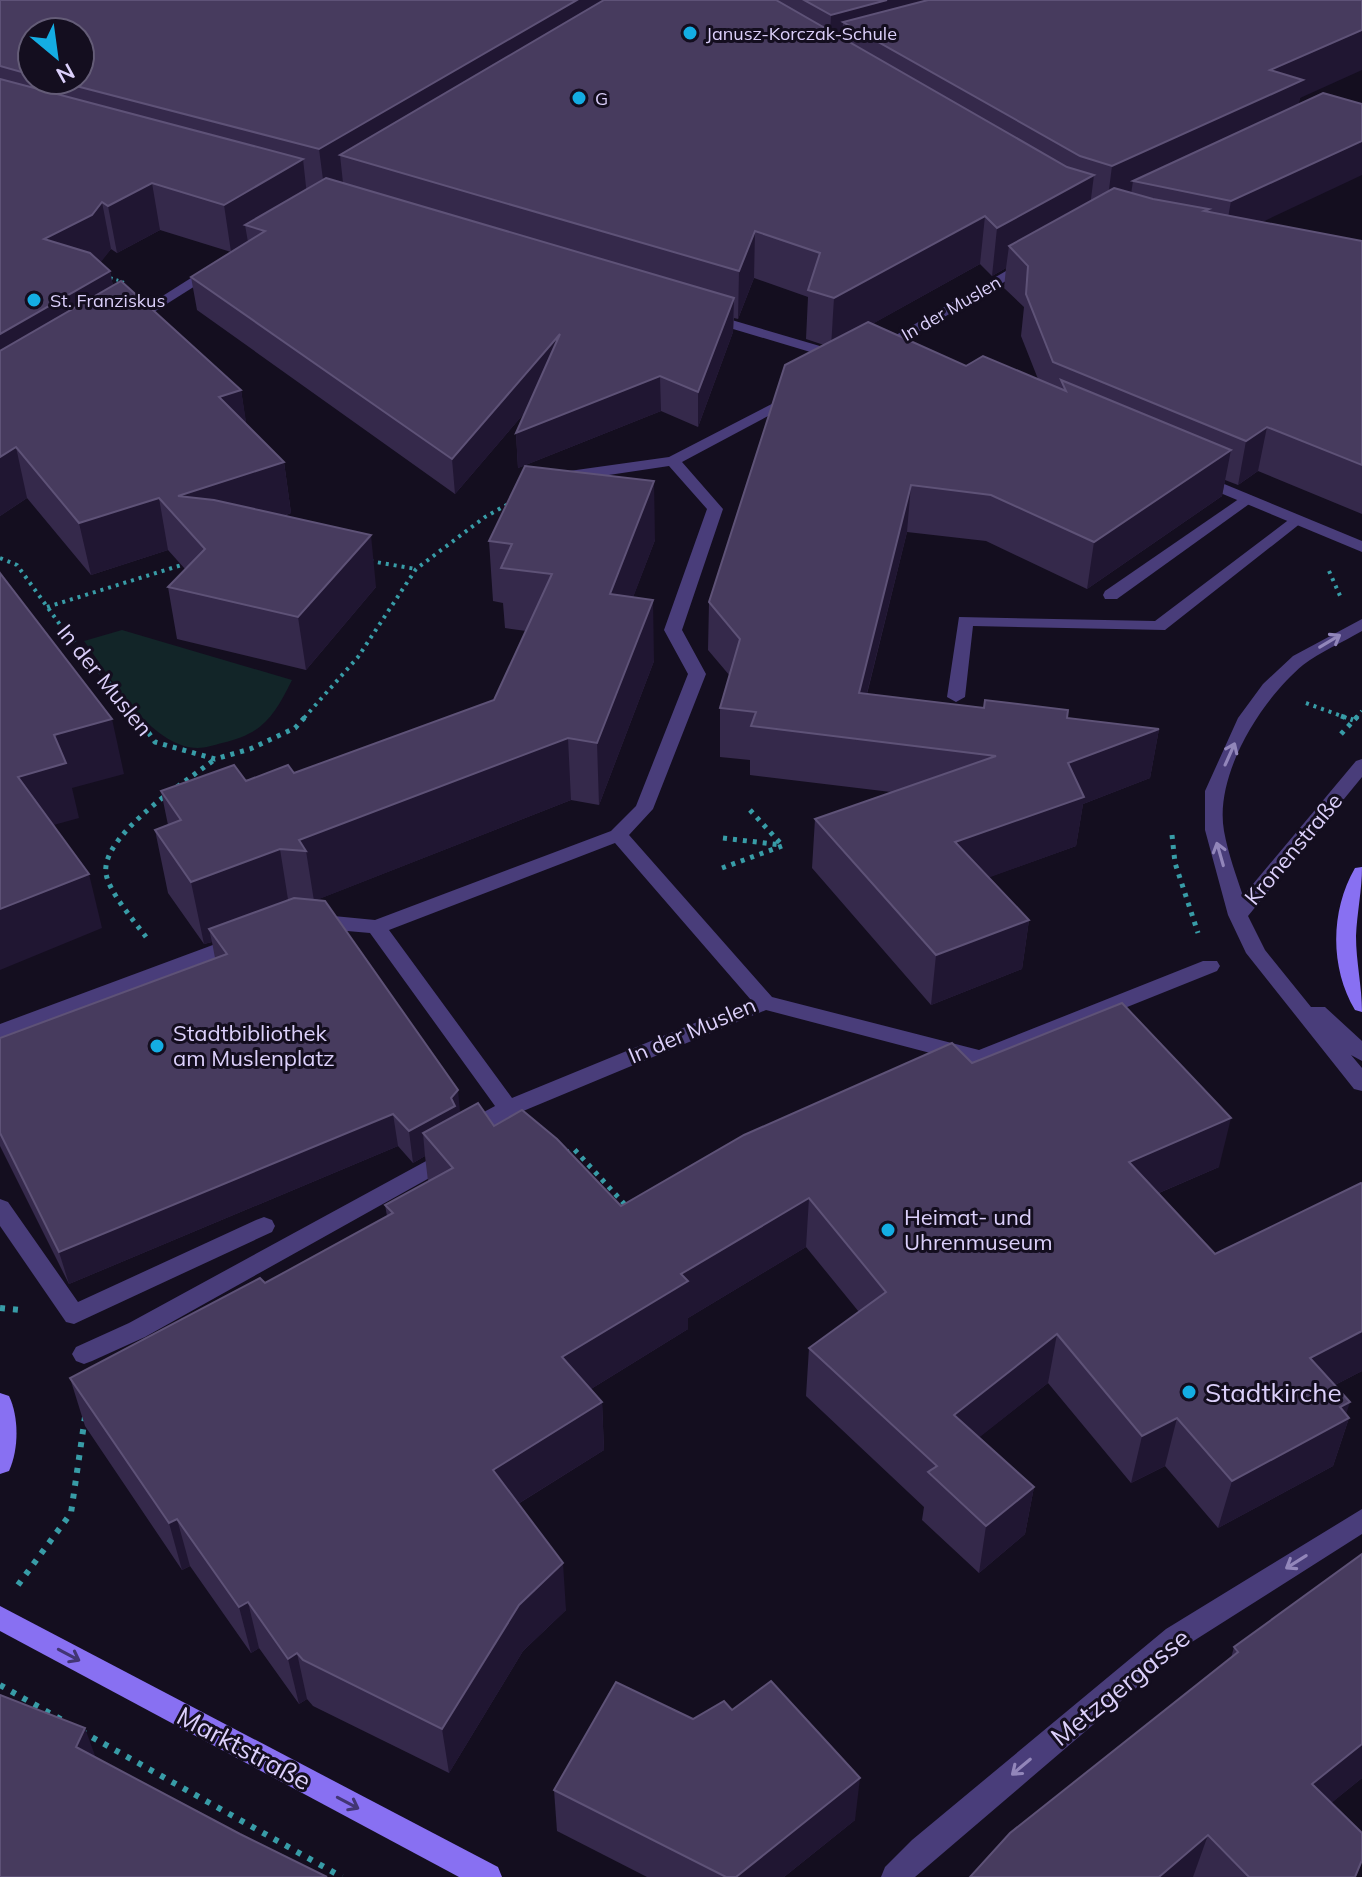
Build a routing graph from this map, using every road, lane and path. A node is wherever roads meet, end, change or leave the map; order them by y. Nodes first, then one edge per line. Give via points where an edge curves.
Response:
1 (1044, 256) edge
2 (231, 260) edge
3 (93, 272) edge
4 (133, 285) dead end
5 (694, 313) edge
6 (122, 326) edge
7 (886, 345) junction
8 (911, 356) edge
9 (862, 359) junction
10 (831, 376) edge
11 (804, 390) edge
12 (673, 461) junction
13 (1190, 475) edge
14 (556, 478) joint
15 (1246, 499) junction
16 (1295, 520) junction
17 (1362, 547) edge
18 (0, 558) edge
19 (356, 559) edge
20 (193, 562) edge
21 (416, 569) junction
22 (1111, 595) dead end
23 (47, 607) junction
24 (1362, 624) edge
25 (956, 697) dead end
26 (1360, 713) edge
27 (1346, 729) dead end
28 (215, 759) junction
29 (1362, 765) edge
30 (750, 810) dead end
31 (618, 835) junction
32 (723, 838) dead end
33 (782, 846) junction
34 (1175, 863) dead end
35 (722, 868) dead end
36 (1362, 873) edge
37 (1238, 915) junction
38 (298, 920) edge
39 (376, 927) junction
40 (254, 937) edge
41 (1200, 938) dead end
42 (1256, 953) junction
43 (1210, 966) dead end
44 (166, 969) junction
45 (765, 1002) junction
46 (1362, 1005) edge
47 (0, 1032) edge
48 (1362, 1053) edge
49 (980, 1058) junction
50 (952, 1070) edge
51 (1362, 1083) edge
52 (508, 1108) junction
53 (468, 1132) edge
54 (553, 1160) edge
55 (0, 1208) edge
56 (629, 1210) edge
57 (325, 1225) junction
58 (264, 1226) dead end
59 (337, 1247) edge
60 (84, 1354) joint
61 (0, 1403) edge
62 (0, 1463) edge
63 (1362, 1520) edge
64 (13, 1591) dead end
65 (0, 1618) edge
66 (0, 1685) edge
67 (342, 1877) edge
68 (488, 1877) edge
69 (895, 1877) edge

1 - 7 street, In der Muslen
2 - 6 street
3 - 4 path
5 - 9 street
7 - 8 street
7 - 9 street, In der Muslen
9 - 10 street, In der Muslen
11 - 12 street
12 - 14 street
12 - 31 street via 715,509 673,630 697,674 644,809
13 - 15 street
14 - 21 path via 485,517
15 - 16 street
15 - 22 street
16 - 17 street
16 - 25 street via 1159,626 965,621
18 - 23 path, In der Muslen via 17,565
19 - 21 path
20 - 23 path, In der Muslen
21 - 28 path via 358,657 295,728
23 - 28 path, In der Muslen via 155,742
37 -> 24 street, Kronenstraße via 1214,830 1214,791 1247,718 1269,688 1299,660
26 - 27 path
28 - 44 path via 149,807 108,853 106,873
29 - 37 street, Kronenstraße
30 - 33 path
31 - 39 street
31 - 45 street, In der Muslen
32 - 33 path
33 - 35 path
34 - 41 path
36 - 46 main road via 1344,933 1348,972
37 - 42 street
38 - 39 street
39 - 52 street
40 - 44 street
42 - 48 street
42 - 51 street
43 - 49 street
44 - 47 street
45 - 49 street
45 - 52 street, In der Muslen
49 - 50 street
52 - 53 street, In der Muslen
52 - 57 street, In der Muslen via 475,1142
54 - 56 path via 574,1149
55 - 58 street via 74,1315
57 - 59 street
57 - 60 street, In der Muslen
60 - 64 path via 85,1413 71,1513
61 - 62 main road via 5,1415
63 -> 69 street, Metzgergasse via 1175,1638
65 -> 68 main road, Marktstraße
66 - 67 path

